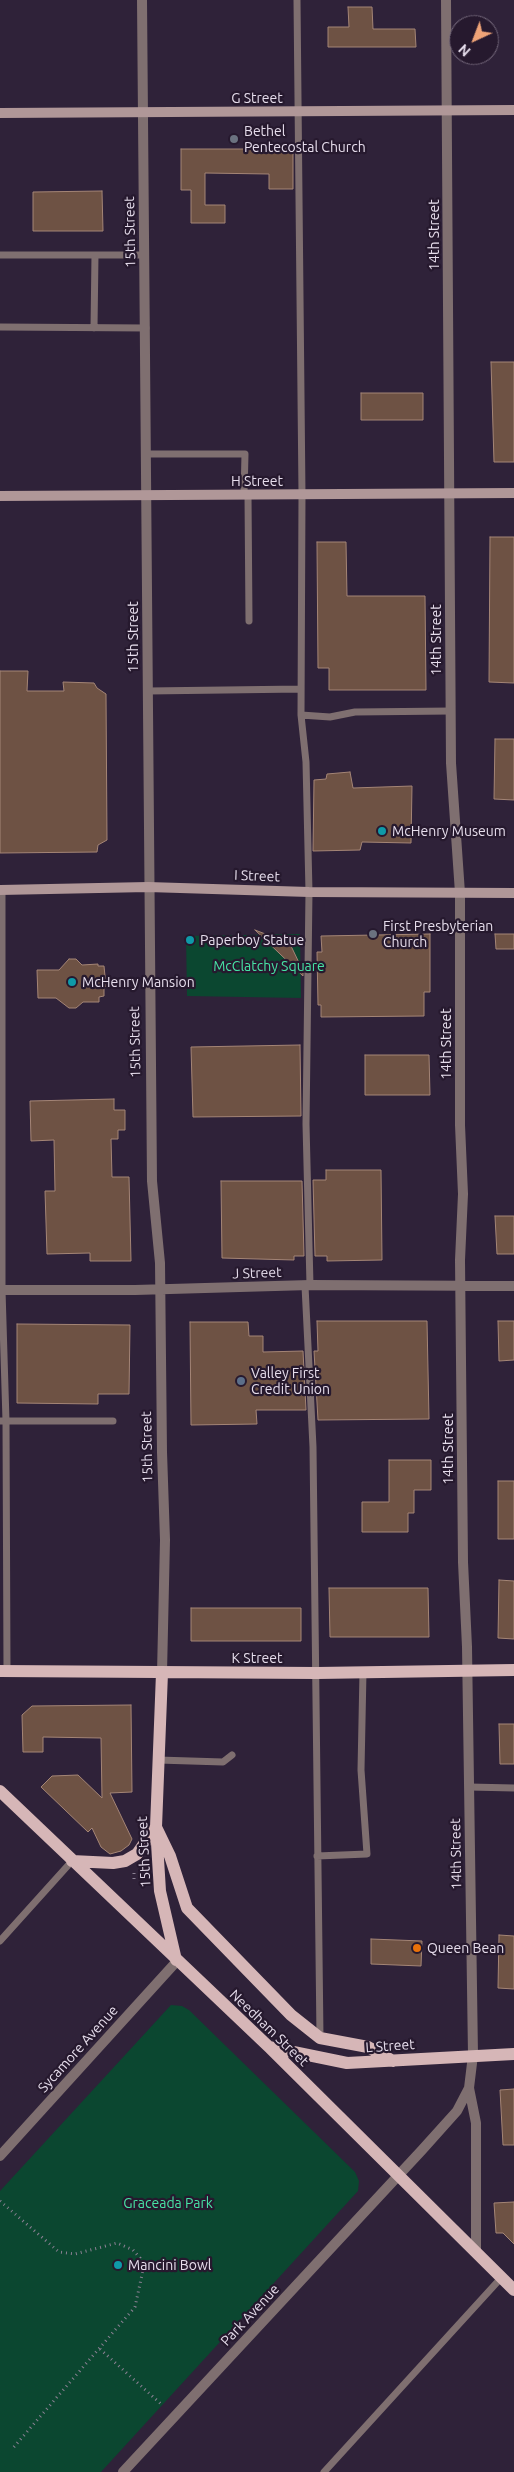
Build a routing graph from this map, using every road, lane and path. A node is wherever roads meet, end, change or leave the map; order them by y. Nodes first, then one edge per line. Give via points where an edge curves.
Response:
1 (142, 0) edge
2 (297, 0) edge
3 (446, 0) edge
4 (446, 110) junction
5 (514, 110) edge
6 (143, 112) junction
7 (297, 112) junction
8 (0, 113) edge
9 (0, 255) edge
10 (95, 255) junction
11 (145, 255) junction
12 (0, 327) edge
13 (94, 328) junction
14 (146, 328) junction
15 (148, 454) junction
16 (449, 493) junction
17 (514, 493) edge
18 (246, 494) junction
19 (302, 494) junction
20 (148, 495) junction
21 (0, 496) edge
22 (249, 621) dead end
23 (301, 688) junction
24 (148, 691) junction
25 (451, 711) junction
26 (301, 715) junction
27 (148, 887) junction
28 (1, 890) edge
29 (309, 892) junction
30 (460, 893) junction
31 (514, 893) edge
32 (308, 1285) junction
33 (460, 1286) junction
34 (514, 1286) edge
35 (1, 1290) edge
36 (160, 1290) junction
37 (3, 1421) edge
38 (113, 1421) dead end
39 (3, 1512) edge
40 (514, 1670) edge
41 (4, 1671) edge
42 (162, 1672) junction
43 (363, 1672) junction
44 (467, 1672) junction
45 (317, 1673) junction
46 (232, 1755) dead end
47 (157, 1760) junction
48 (469, 1787) junction
49 (514, 1788) edge
50 (0, 1791) edge
51 (156, 1827) junction
52 (318, 1856) junction
53 (72, 1861) junction
54 (134, 1870) dead end
55 (134, 1881) dead end
56 (0, 1941) edge
57 (176, 1961) junction
58 (320, 2038) junction
59 (269, 2047) junction
60 (514, 2054) edge
61 (473, 2055) junction
62 (393, 2060) junction
63 (469, 2088) junction
64 (0, 2156) edge
65 (397, 2176) junction
66 (0, 2201) edge
67 (476, 2253) junction
68 (501, 2278) junction
69 (514, 2290) edge
70 (100, 2349) junction
71 (161, 2404) dead end
72 (13, 2448) dead end
73 (123, 2472) edge
74 (324, 2472) edge

1 - 6 street, 15th Street
2 - 7 lane
3 - 4 street, 14th Street
4 - 5 main road, G Street
4 - 7 main road, G Street
4 - 16 street, 14th Street
6 - 7 main road, G Street
6 - 8 main road, G Street
6 - 11 street, 15th Street
7 - 19 lane
9 - 10 lane
10 - 11 lane
10 - 13 lane
11 - 14 street, 15th Street
12 - 13 lane
13 - 14 lane
14 - 15 street, 15th Street
15 - 18 lane via 245,454
15 - 20 street, 15th Street
16 - 17 main road, H Street
16 - 19 main road, H Street
16 - 25 street, 14th Street
18 - 19 main road, H Street
18 - 20 main road, H Street
18 - 22 lane
19 - 23 lane
20 - 21 main road, H Street
20 - 24 street, 15th Street
23 - 24 lane
23 - 26 lane
24 - 27 street, 15th Street
25 - 26 lane via 355,712 330,717
25 - 30 street, 14th Street via 451,762
26 - 29 lane via 306,762
27 - 28 main road, I Street
27 - 29 main road, I Street
27 - 36 street, 15th Street via 152,1181
28 - 35 lane
29 - 30 main road, I Street
29 - 32 lane
30 - 31 main road, I Street
30 - 33 street, 14th Street via 463,1194
32 - 33 street, J Street
32 - 36 street, J Street
32 - 45 lane
33 - 34 street, J Street
33 - 44 street, 14th Street
35 - 36 street, J Street
35 - 37 lane
36 - 42 street, 15th Street via 165,1540
37 - 38 lane
37 - 39 lane
39 - 41 lane
40 - 44 main road, K Street
41 - 42 main road, K Street
42 - 45 main road, K Street
42 - 47 main road, 15th Street
43 - 44 main road, K Street
43 - 45 main road, K Street
43 - 52 lane via 361,1770 367,1854
44 - 48 street, 14th Street
45 - 52 lane
46 - 47 lane via 223,1762
47 - 51 main road, 15th Street
48 - 49 lane
48 - 61 street, 14th Street
50 - 53 main road, Needham Street
51 - 53 main road via 137,1854 125,1861
51 - 57 main road, 15th Street via 160,1891
51 - 58 main road via 170,1856 187,1908 290,2015
52 - 58 lane
53 - 56 lane
53 - 57 main road, Needham Street
54 - 55 path
57 - 59 main road, Needham Street
57 - 64 street, Sycamore Avenue
58 - 62 main road via 368,2046
59 - 62 main road, L Street via 347,2063
59 - 65 main road, Needham Street
60 - 61 main road, L Street
61 - 62 main road, L Street
61 - 63 street, 14th Street
63 - 65 street, 14th Street via 457,2111
63 - 67 street, 14th Street via 476,2123
65 - 67 main road, Needham Street
65 - 73 street, Park Avenue
66 - 70 path via 59,2252 75,2254 117,2243 126,2245 140,2258 142,2270 134,2307
67 - 68 main road, Needham Street
68 - 69 main road, Needham Street
68 - 74 lane
70 - 71 path
70 - 72 path

